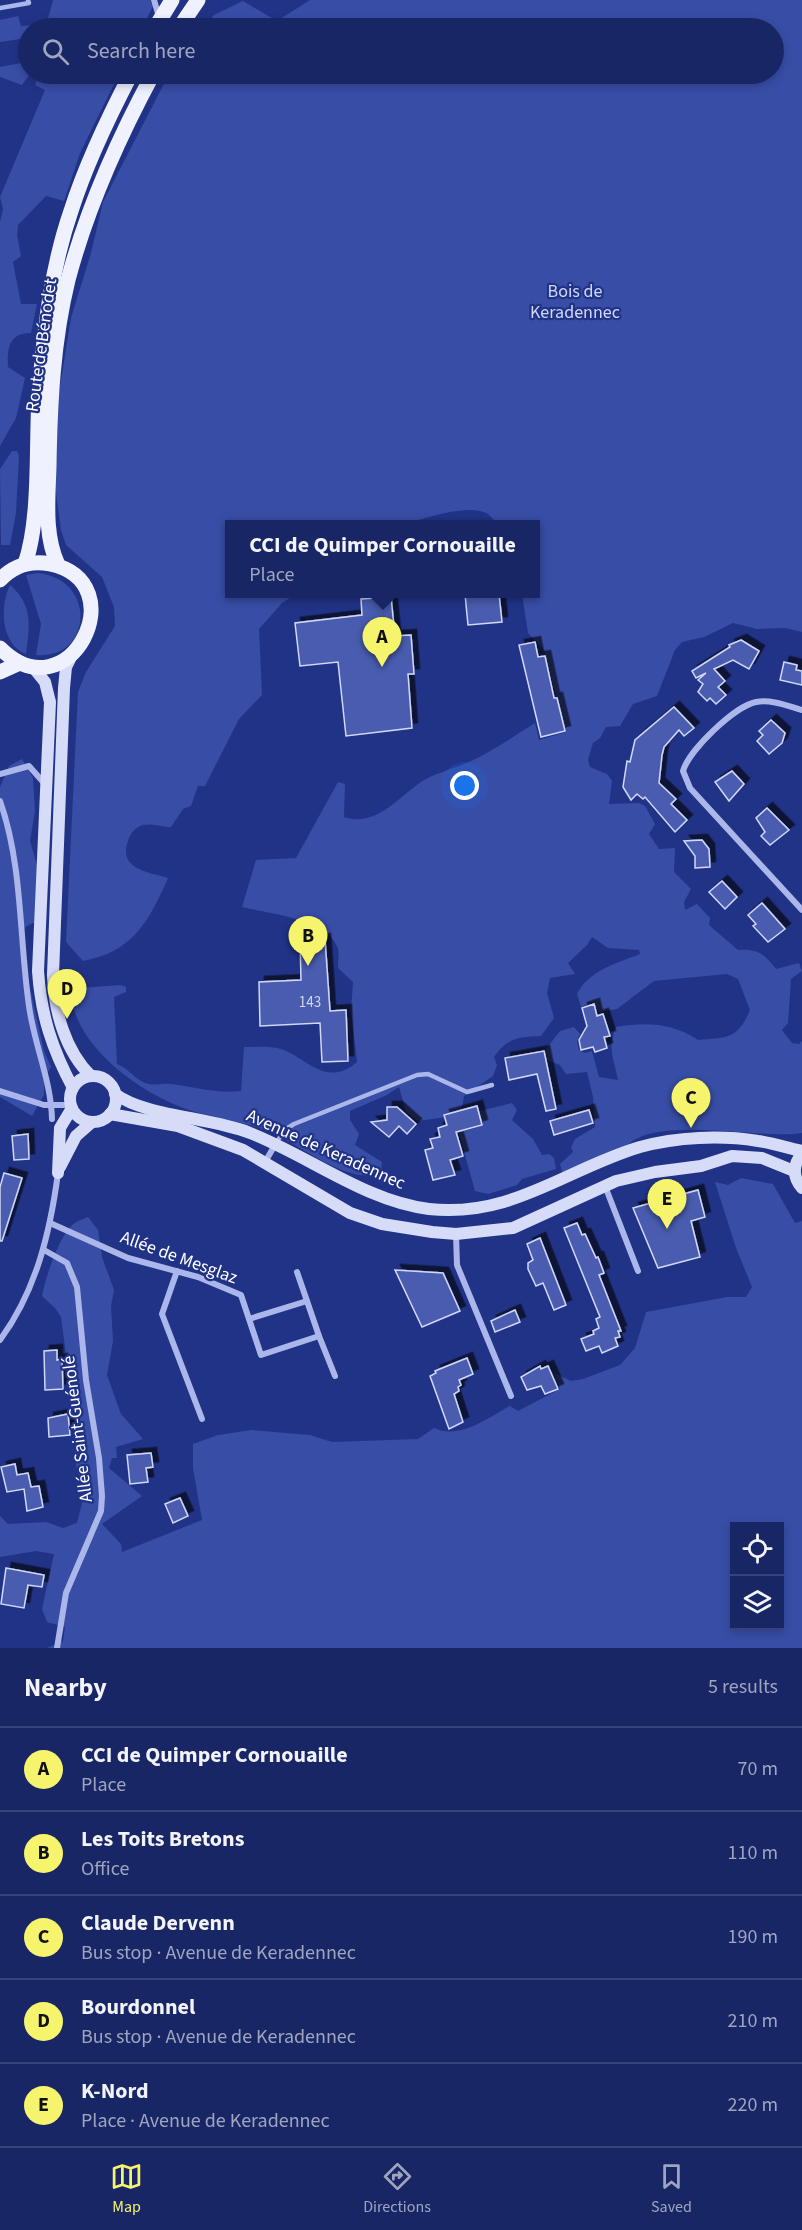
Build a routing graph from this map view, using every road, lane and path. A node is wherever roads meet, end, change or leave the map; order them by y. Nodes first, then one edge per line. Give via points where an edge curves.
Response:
1 (28, 0) edge
2 (154, 0) edge
3 (198, 0) edge
4 (173, 4) edge
5 (0, 8) edge
6 (157, 18) edge
7 (162, 18) edge
8 (183, 18) edge
9 (126, 84) edge
10 (148, 84) edge
11 (25, 564) junction
12 (58, 565) junction
13 (0, 579) edge
14 (0, 648) edge
15 (72, 655) junction
16 (26, 665) junction
17 (0, 672) edge
18 (802, 710) edge
19 (0, 774) edge
20 (48, 790) junction
21 (0, 801) edge
22 (802, 910) edge
23 (91, 1076) junction
24 (492, 1085) dead end
25 (73, 1088) junction
26 (0, 1091) edge
27 (115, 1094) junction
28 (51, 1106) junction
29 (71, 1107) junction
30 (110, 1114) junction
31 (52, 1119) dead end
32 (92, 1122) junction
33 (275, 1144) junction
34 (802, 1152) edge
35 (265, 1162) junction
36 (794, 1171) junction
37 (58, 1173) junction
38 (605, 1186) junction
39 (802, 1188) edge
40 (50, 1223) junction
41 (456, 1234) junction
42 (44, 1250) junction
43 (177, 1271) junction
44 (638, 1271) dead end
45 (297, 1272) dead end
46 (307, 1300) junction
47 (249, 1319) junction
48 (319, 1336) junction
49 (0, 1340) edge
50 (335, 1376) dead end
51 (511, 1396) dead end
52 (202, 1419) dead end
53 (57, 1648) edge

1 - 5 lane via 29,3
2 - 6 street
3 - 8 main road
4 - 7 main road
9 - 11 main road, Route de Bénodet via 70,211 57,266 44,335 33,531
10 - 12 main road, Route de Bénodet via 105,171 68,281 49,419 48,523
11 - 12 main road
11 - 13 main road
12 - 15 main road via 81,582 92,612 90,628
14 - 16 main road
15 - 16 main road via 53,664
15 - 23 street via 63,688 53,975 67,1038
16 - 17 main road
16 - 20 street via 45,682 50,702
18 - 22 street via 767,701 748,704 689,756 683,771 690,788
19 - 20 street via 28,766
20 - 25 street via 39,988 51,1044
21 - 28 street via 13,847 29,1007
23 - 25 street
23 - 27 street via 108,1082
24 - 33 lane via 467,1092 428,1074 417,1075 294,1124
25 - 29 street
26 - 28 street
27 - 30 street
27 - 33 street, Avenue de Keradennec via 141,1106 225,1125
28 - 29 street
28 - 31 street
29 - 32 street via 81,1119
29 - 37 street via 60,1128
30 - 32 street
30 - 35 street, Avenue de Keradennec via 178,1126 243,1149
32 - 37 street via 69,1146
33 - 34 street, Avenue de Keradennec via 396,1201 450,1210 521,1198 623,1153 654,1144 730,1138
33 - 35 street
34 - 36 street
35 - 41 street, Avenue de Keradennec via 350,1213 399,1228
36 - 38 street, Avenue de Keradennec via 777,1162 741,1155
36 - 39 street
37 - 40 street
38 - 41 street, Avenue de Keradennec via 513,1228
38 - 44 street
40 - 42 street
40 - 43 street, Allée de Mesglaz via 129,1258
41 - 51 street via 457,1265
42 - 49 street via 21,1306
42 - 53 street, Allée Saint-Guénolé via 67,1263 77,1287 102,1496 101,1511 66,1593
43 - 47 street, Allée de Mesglaz via 241,1295
43 - 52 street via 162,1314
45 - 46 street
46 - 47 street
46 - 48 street
47 - 48 street, Allée de Mesglaz via 261,1355
48 - 50 street

